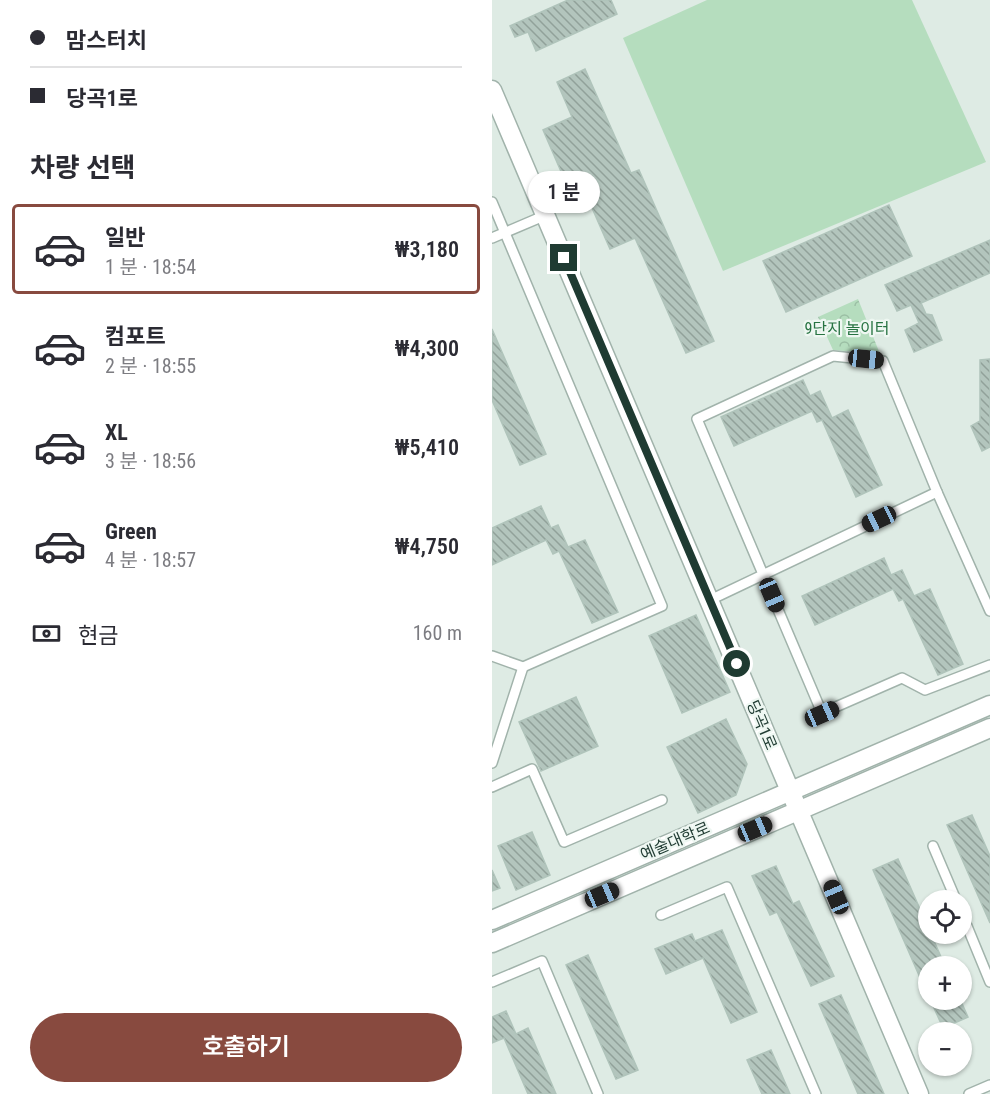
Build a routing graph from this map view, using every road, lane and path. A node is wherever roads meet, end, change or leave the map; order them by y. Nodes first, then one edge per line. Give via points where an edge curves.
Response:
1 (492, 90) edge
2 (492, 202) edge
3 (546, 215) junction
4 (505, 232) junction
5 (492, 238) edge
6 (937, 492) junction
7 (763, 575) junction
8 (710, 600) junction
9 (990, 610) edge
10 (492, 656) edge
11 (990, 665) edge
12 (523, 667) junction
13 (990, 705) edge
14 (990, 728) edge
15 (492, 763) edge
16 (492, 787) edge
17 (791, 791) junction
18 (662, 800) dead end
19 (799, 810) junction
20 (933, 846) dead end
21 (952, 890) edge
22 (661, 915) dead end
23 (492, 920) edge
24 (972, 938) edge
25 (492, 943) edge
26 (492, 982) edge
27 (990, 982) edge
28 (990, 1084) edge
29 (597, 1094) edge
30 (816, 1094) edge
31 (920, 1094) edge
32 (969, 1094) edge

1 - 3 street, 당곡1로
2 - 4 lane
3 - 4 lane
3 - 8 street, 당곡1로
4 - 5 lane
4 - 12 lane via 663,606
6 - 7 lane
6 - 7 lane via 883,361 833,356 697,418
6 - 9 lane
7 - 8 lane
7 - 11 lane via 822,714 902,678 925,690
8 - 17 street, 당곡1로
10 - 12 lane
12 - 15 lane
13 - 17 street, 예술대학로
14 - 19 street, 예술대학로
16 - 18 lane via 532,769 564,842
17 - 19 street, 당곡1로
17 - 23 street, 예술대학로
19 - 25 street, 예술대학로
19 - 31 street, 당곡1로
20 - 21 lane
22 - 30 lane via 727,887
24 - 27 lane
26 - 29 lane via 542,961
28 - 32 lane

